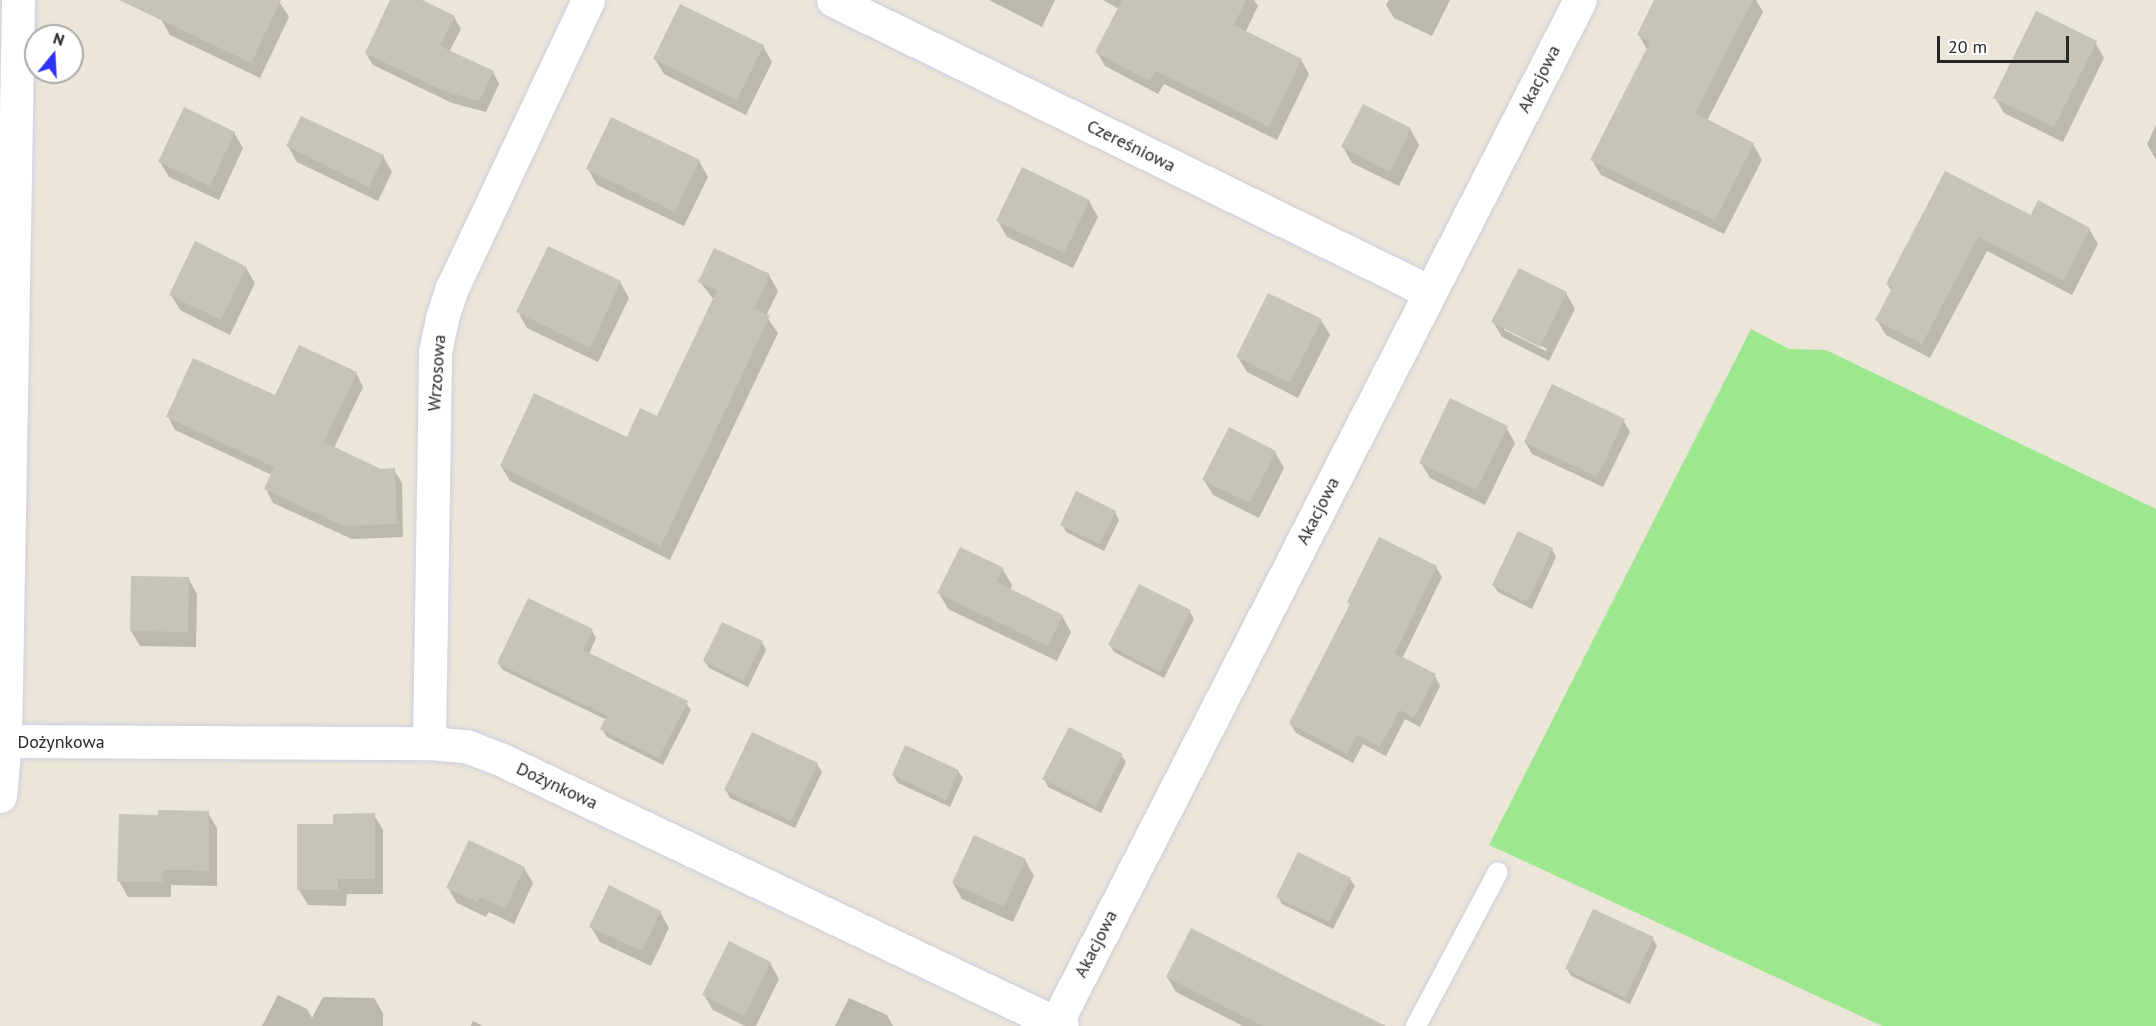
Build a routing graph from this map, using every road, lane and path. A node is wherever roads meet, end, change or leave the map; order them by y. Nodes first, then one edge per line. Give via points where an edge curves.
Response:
1 (18, 0) edge
2 (588, 0) edge
3 (833, 0) edge
4 (1580, 0) edge
5 (1430, 292) junction
6 (5, 741) junction
7 (429, 743) junction
8 (0, 796) edge
9 (1498, 872) dead end
10 (1059, 1024) edge
11 (1416, 1026) edge

1 - 6 street
2 - 7 street, Wrzosowa via 452,288 442,318 435,352
3 - 5 street, Czereśniowa
4 - 5 street, Akacjowa
5 - 10 street, Akacjowa
6 - 7 street, Dożynkowa
6 - 8 street
7 - 10 street, Dożynkowa via 466,747 500,759
9 - 11 lane

